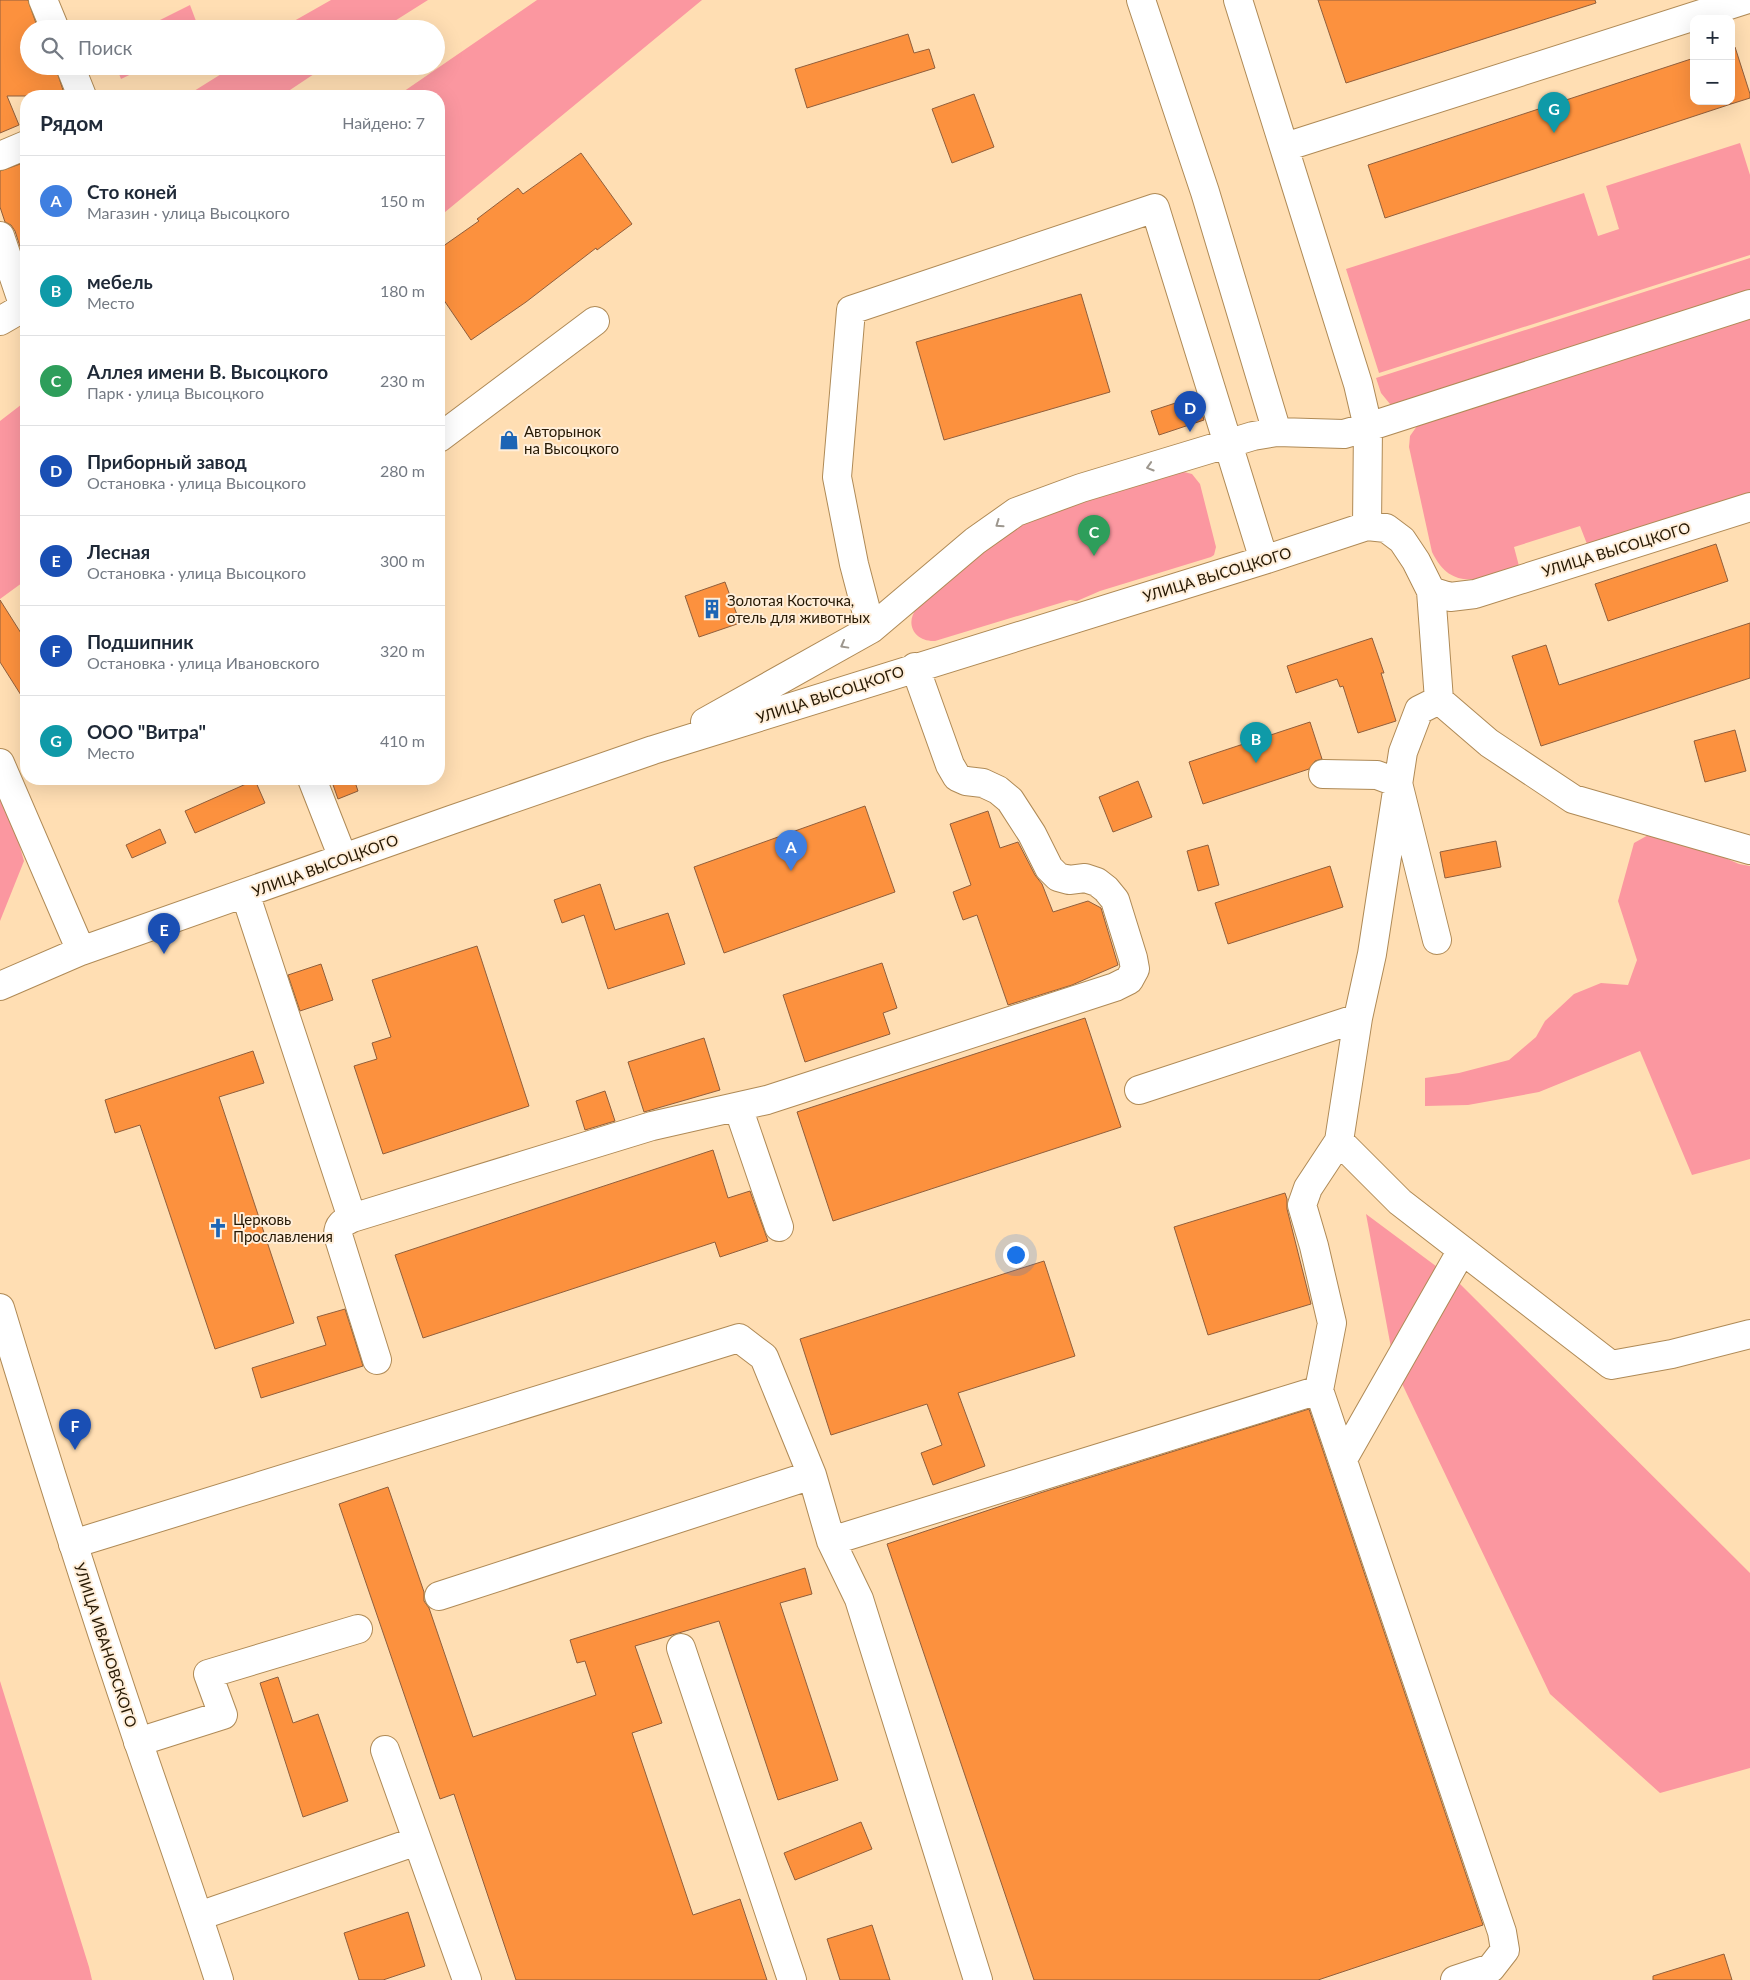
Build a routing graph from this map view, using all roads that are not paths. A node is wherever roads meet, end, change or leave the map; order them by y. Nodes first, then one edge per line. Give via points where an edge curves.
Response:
1 (43, 0) edge
2 (1141, 0) edge
3 (1238, 0) edge
4 (1745, 0) edge
5 (1705, 6) edge
6 (51, 20) edge
7 (74, 75) edge
8 (80, 90) edge
9 (1285, 147) junction
10 (20, 148) edge
11 (0, 156) edge
12 (0, 236) edge
13 (20, 293) edge
14 (1750, 304) edge
15 (20, 310) edge
16 (0, 321) edge
17 (595, 321) dead end
18 (1368, 427) junction
19 (1277, 432) junction
20 (445, 434) edge
21 (1228, 443) junction
22 (1750, 507) edge
23 (1367, 526) junction
24 (1264, 560) junction
25 (1430, 592) junction
26 (871, 629) junction
27 (915, 667) junction
28 (1439, 700) junction
29 (653, 750) junction
30 (0, 763) edge
31 (1323, 774) dead end
32 (1398, 783) junction
33 (314, 785) edge
34 (1750, 850) edge
35 (343, 858) junction
36 (245, 893) junction
37 (1437, 940) dead end
38 (82, 951) junction
39 (0, 986) edge
40 (1358, 1018) junction
41 (1139, 1090) dead end
42 (738, 1107) junction
43 (1339, 1141) junction
44 (352, 1218) junction
45 (779, 1227) dead end
46 (1462, 1250) junction
47 (0, 1308) edge
48 (1750, 1334) edge
49 (378, 1360) dead end
50 (1320, 1390) junction
51 (1343, 1459) junction
52 (812, 1475) junction
53 (831, 1540) junction
54 (73, 1544) junction
55 (438, 1596) dead end
56 (358, 1629) dead end
57 (681, 1648) dead end
58 (138, 1742) junction
59 (385, 1750) dead end
60 (418, 1841) junction
61 (199, 1916) junction
62 (1499, 1971) edge
63 (219, 1980) edge
64 (467, 1980) edge
65 (792, 1980) edge
66 (978, 1980) edge
67 (1455, 1980) edge

1 - 6 street
2 - 19 street via 1205,192
3 - 9 street
4 - 5 street
5 - 9 street
7 - 8 street
9 - 18 street via 1358,384
10 - 11 street
12 - 13 street
14 - 18 street
15 - 16 street
17 - 20 street
18 - 19 street, УЛИЦА ВЫСОЦКОГО via 1344,434
18 - 23 street
19 - 21 street, УЛИЦА ВЫСОЦКОГО
21 - 24 street
21 -> 26 street, УЛИЦА ВЫСОЦКОГО via 1081,488 1016,512 975,541
21 - 26 street via 1155,208 851,310 837,477
22 - 25 street, УЛИЦА ВЫСОЦКОГО via 1475,594 1450,597
23 - 24 street, УЛИЦА ВЫСОЦКОГО
23 - 25 street via 1386,528 1402,540
24 - 27 street, УЛИЦА ВЫСОЦКОГО
25 - 28 street
26 -> 29 street, УЛИЦА ВЫСОЦКОГО
27 - 29 street, УЛИЦА ВЫСОЦКОГО
27 - 42 street via 957,777 983,783 1010,800 1049,868 1058,877 1069,880 1085,878 1106,889 1115,900 1135,969 1129,980 1115,987
28 - 32 street via 1419,710 1403,752
28 - 34 street via 1489,743 1573,799
29 - 35 street, УЛИЦА ВЫСОЦКОГО
30 - 38 street
31 - 32 street via 1377,775
32 - 37 street
32 - 40 street via 1372,954
33 - 35 street
35 - 36 street, УЛИЦА ВЫСОЦКОГО
36 - 38 street, УЛИЦА ВЫСОЦКОГО
36 - 44 street
38 - 39 street, УЛИЦА ВЫСОЦКОГО
40 - 41 street
40 - 43 street
42 - 44 street via 652,1126
42 - 45 street
43 - 46 street via 1400,1202
43 - 50 street via 1308,1188 1302,1205 1332,1323
44 - 49 street via 342,1223 338,1235
46 - 48 street via 1611,1365 1672,1354
46 - 51 street
47 - 54 street, УЛИЦА ИВАНОВСКОГО
50 - 51 street
50 - 53 street
51 - 62 street via 1502,1932 1505,1950
52 - 53 street
52 - 54 street via 764,1357 739,1338
52 - 55 street
53 - 66 street via 859,1599
54 - 58 street, УЛИЦА ИВАНОВСКОГО
56 - 58 street via 208,1674 222,1715
57 - 65 street
58 - 61 street, УЛИЦА ИВАНОВСКОГО
59 - 60 street
60 - 61 street
60 - 64 street
61 - 63 street, УЛИЦА ИВАНОВСКОГО
62 - 67 street via 1491,1968

